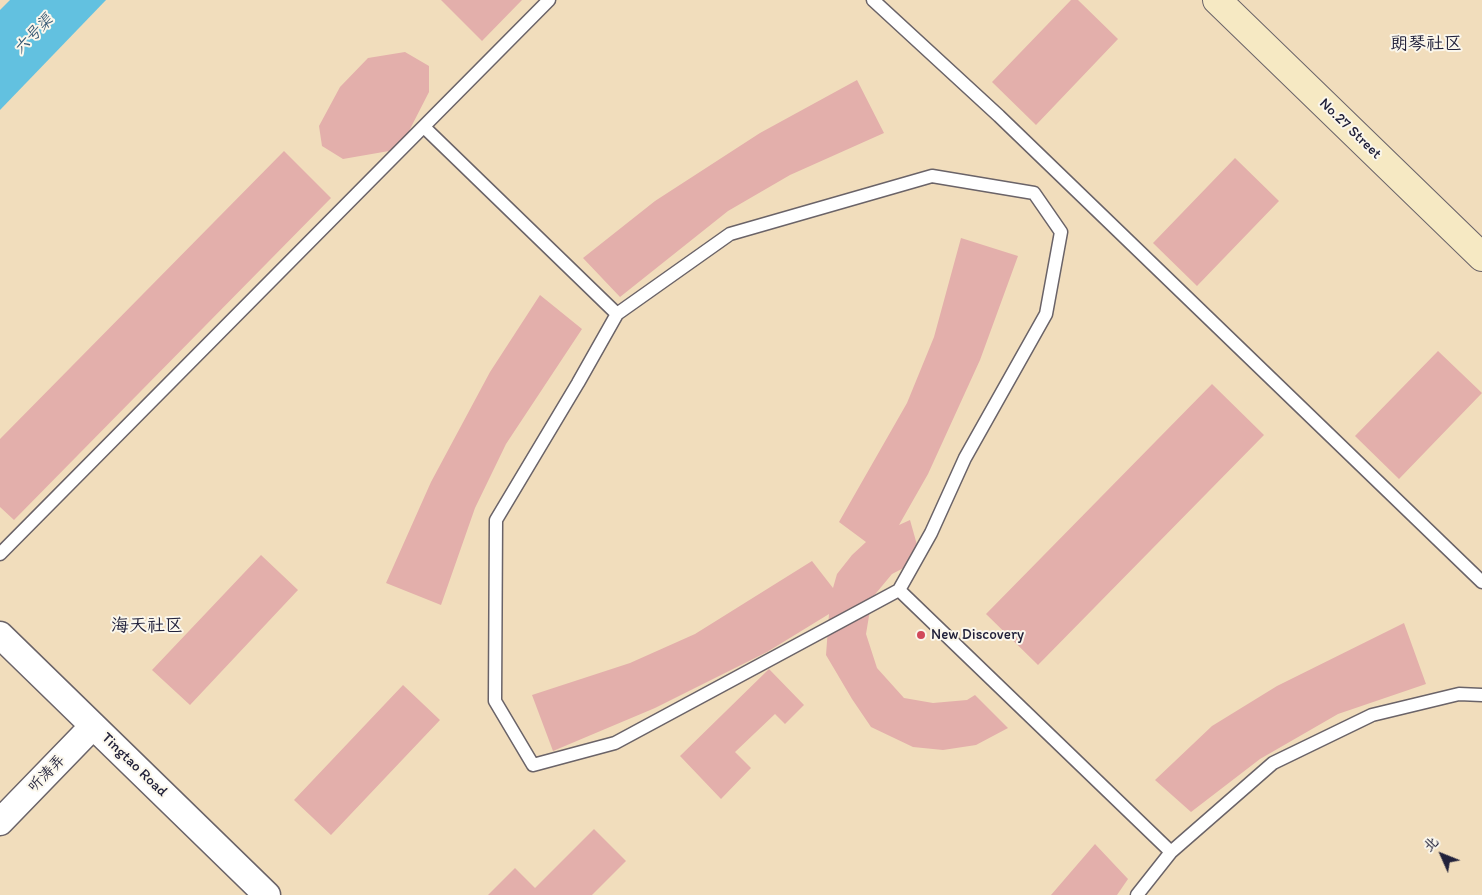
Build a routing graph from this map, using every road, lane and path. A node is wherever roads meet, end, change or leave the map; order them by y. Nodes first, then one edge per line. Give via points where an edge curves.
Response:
1 (549, 0) edge
2 (873, 0) edge
3 (1218, 0) edge
4 (424, 127) junction
5 (1482, 257) edge
6 (617, 314) junction
7 (0, 554) edge
8 (1482, 582) edge
9 (899, 590) junction
10 (0, 635) edge
11 (1482, 695) edge
12 (93, 726) junction
13 (0, 822) edge
14 (1171, 852) junction
15 (267, 895) edge
16 (1137, 895) edge

1 - 4 lane
2 - 8 lane via 999,116
3 - 5 street, No.27 Street
4 - 6 lane
4 - 7 lane
6 - 9 lane via 730,234 932,176 1034,192 1061,232 1046,314 966,458 931,533
6 - 9 lane via 496,520 495,701 532,765 615,743
9 - 14 lane
10 - 12 street, Tingtao Road
11 - 14 lane via 1459,694 1372,715 1273,763
12 - 13 street, 听涛弄
12 - 15 street, Tingtao Road
14 - 16 lane

